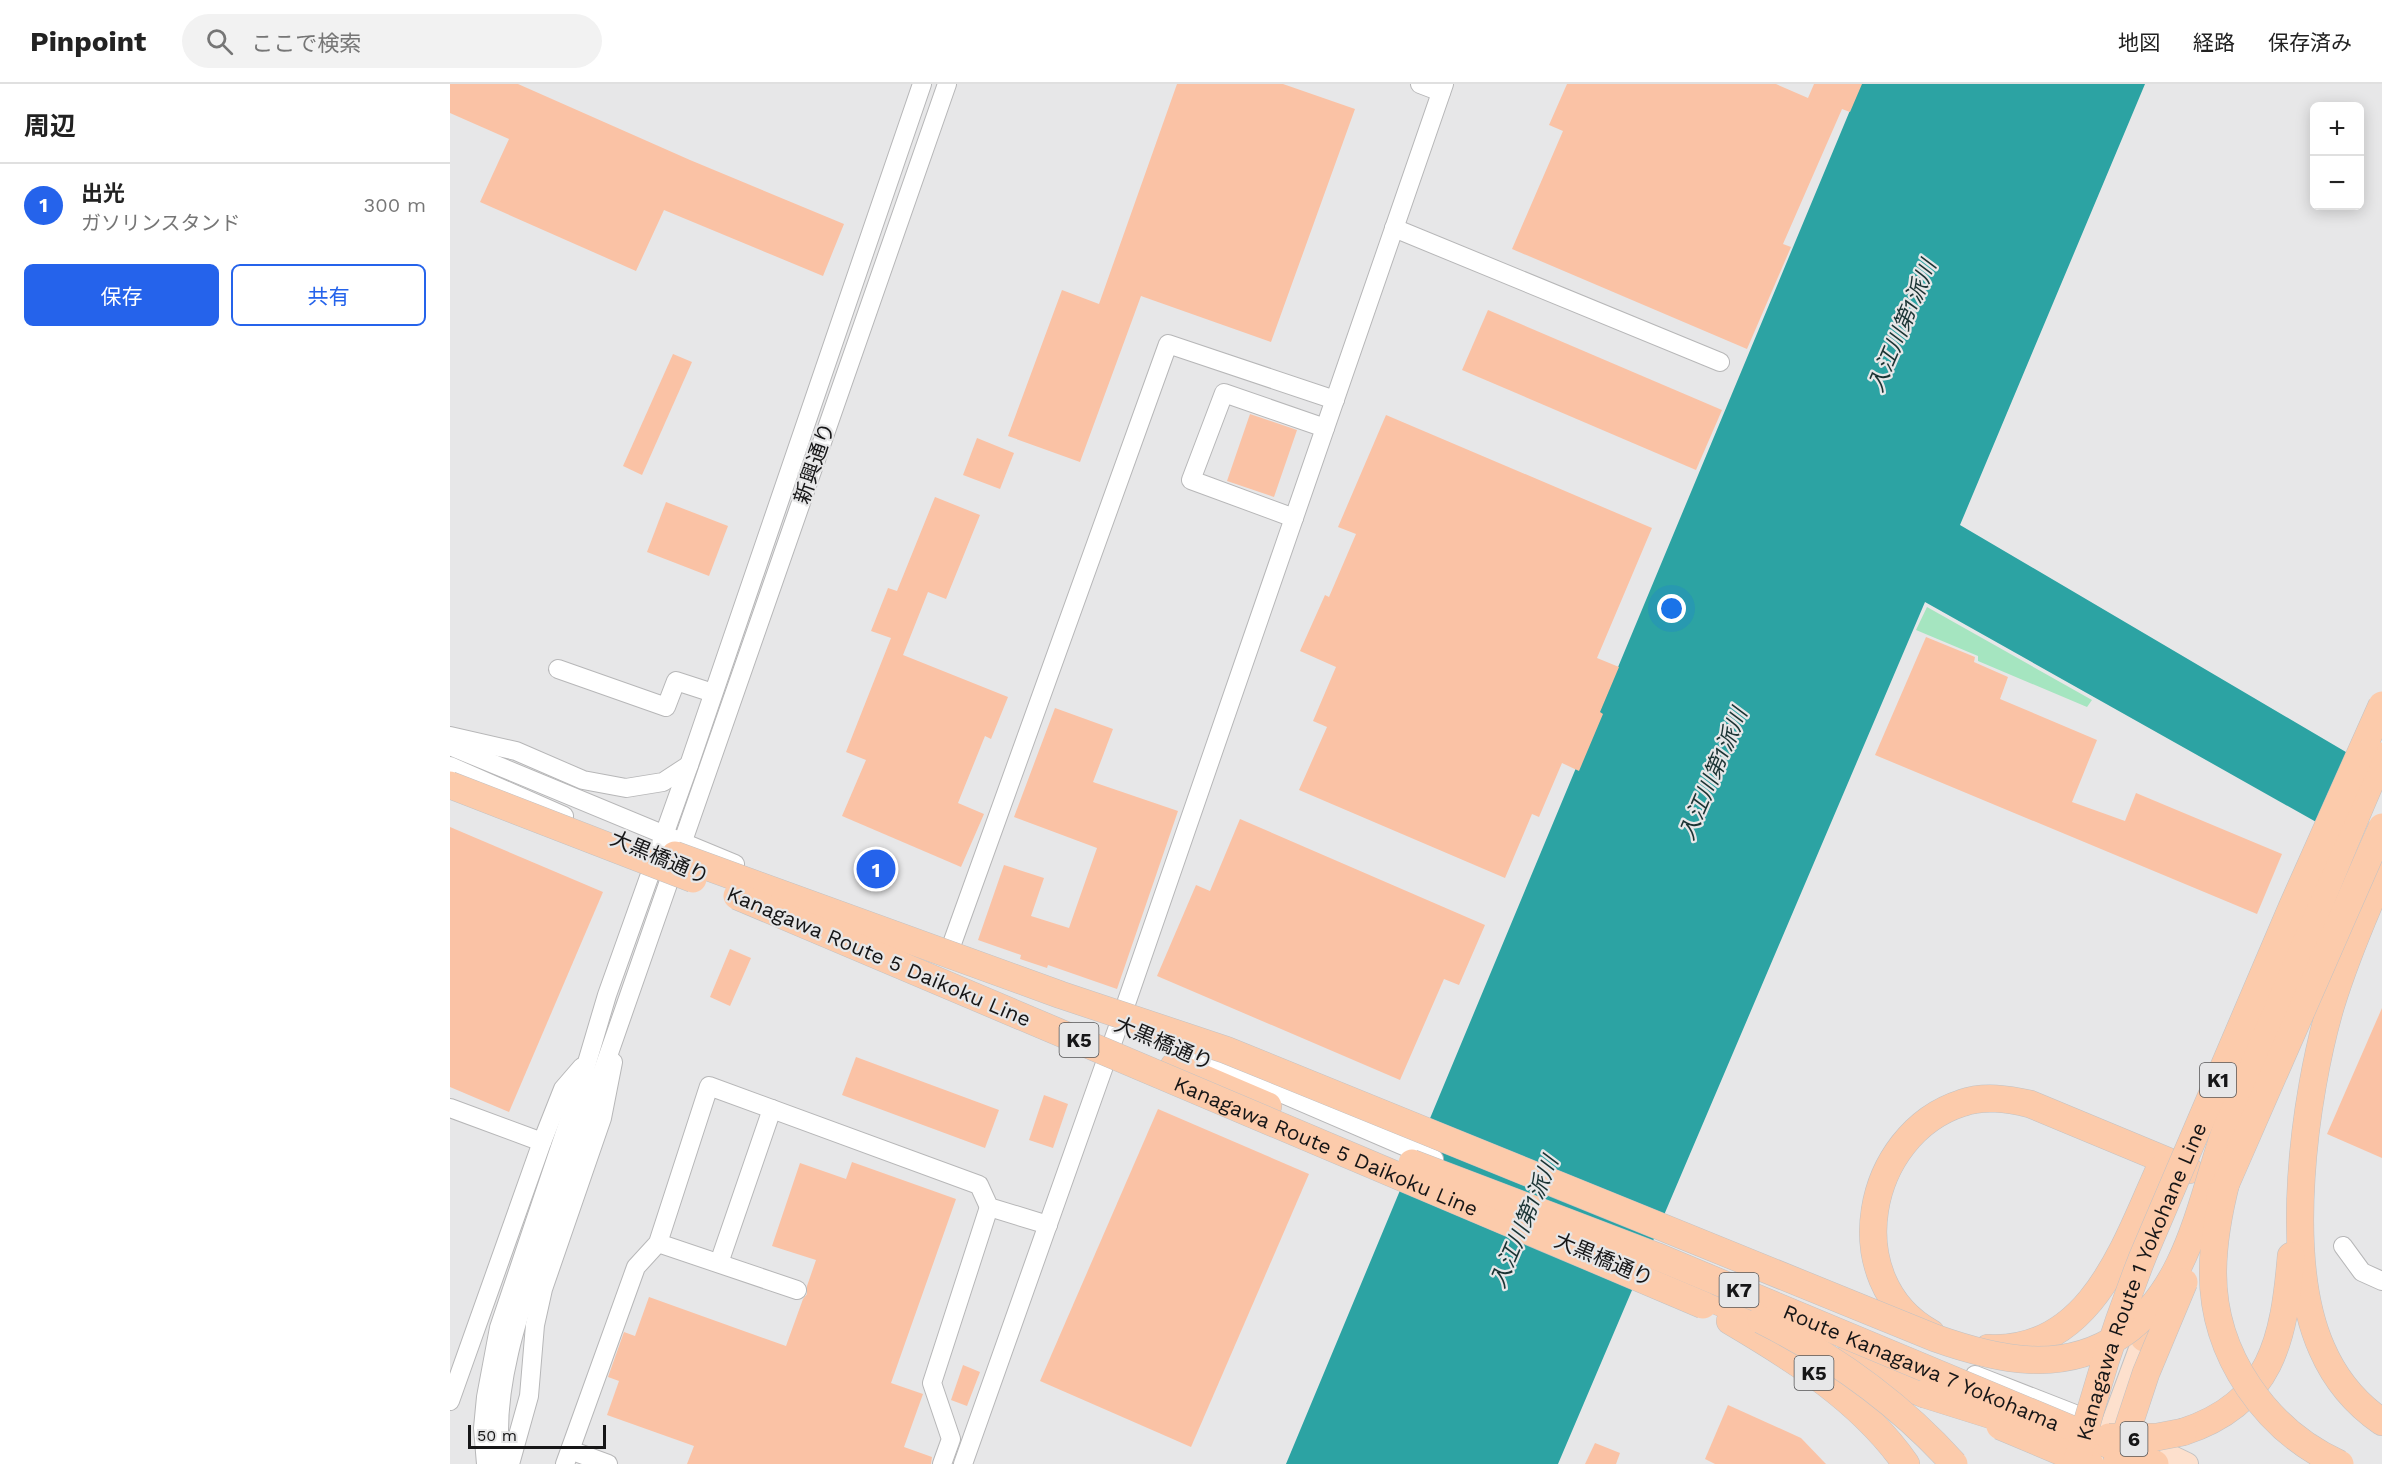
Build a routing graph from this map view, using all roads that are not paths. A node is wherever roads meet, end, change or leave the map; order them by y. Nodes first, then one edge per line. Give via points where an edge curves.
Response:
1 (922, 84) edge
2 (947, 84) edge
3 (1420, 84) edge
4 (1443, 88) edge
5 (1394, 228) junction
6 (1720, 362) dead end
7 (1335, 400) junction
8 (1325, 428) junction
9 (1294, 518) junction
10 (558, 669) dead end
11 (713, 693) junction
12 (2382, 705) edge
13 (450, 736) edge
14 (450, 746) edge
15 (2382, 756) edge
16 (689, 765) junction
17 (450, 766) edge
18 (450, 775) edge
19 (450, 785) edge
20 (2382, 787) edge
21 (2382, 826) edge
22 (670, 850) junction
23 (2382, 874) edge
24 (2292, 907) junction
25 (949, 952) junction
26 (2295, 965) junction
27 (1119, 1024) junction
28 (617, 1028) junction
29 (1109, 1053) junction
30 (587, 1061) junction
31 (450, 1108) edge
32 (772, 1109) junction
33 (1318, 1128) junction
34 (542, 1142) junction
35 (2303, 1150) junction
36 (2189, 1170) junction
37 (989, 1207) junction
38 (1047, 1226) junction
39 (658, 1243) junction
40 (2343, 1246) dead end
41 (719, 1263) junction
42 (2382, 1281) edge
43 (797, 1290) dead end
44 (1703, 1305) junction
45 (507, 1331) junction
46 (2144, 1338) junction
47 (1924, 1394) junction
48 (450, 1401) edge
49 (2080, 1416) junction
50 (2382, 1422) edge
51 (2111, 1428) junction
52 (568, 1457) edge
53 (2089, 1462) edge
54 (486, 1464) edge
55 (502, 1464) edge
56 (510, 1464) edge
57 (608, 1464) edge
58 (942, 1464) edge
59 (963, 1464) edge
60 (1906, 1464) edge
61 (1954, 1464) edge
62 (2155, 1464) edge
63 (2187, 1464) edge
64 (2340, 1464) edge

1 - 11 street, 新興通り
2 - 22 street, 新興通り
3 - 4 street
4 - 5 street
5 - 6 street
5 - 7 street
7 - 8 street
7 - 25 street via 1168,344
8 - 9 street
8 - 9 street via 1224,393 1191,480
9 - 27 street
10 - 11 street via 666,707 676,681
11 - 16 street, 新興通り
12 - 24 highway, Kanagawa Route 1 Yokohane Line / K1, bridge
13 - 16 street via 516,751 583,780 626,788 663,782
14 - 22 street, 大黒橋通り
15 - 26 highway, bridge
16 - 22 street, 新興通り
17 - 22 street, 大黒橋通り
18 - 22 highway, Kanagawa Route 5 Daikoku Line / K5
19 - 44 highway, Kanagawa Route 5 Daikoku Line / K5, bridge via 786,916
20 - 46 highway
21 - 53 highway, Kanagawa Route 1 Yokohane Line / K1, bridge via 2171,1313 2133,1410
22 - 25 street, 大黒橋通り
22 - 26 highway, bridge via 1060,995 1226,1050 1935,1338 1986,1355 2021,1360 2057,1359 2106,1344 2134,1326 2164,1292 2193,1233 2238,1097
22 - 28 street
22 - 29 street, 大黒橋通り
22 - 30 street via 607,995
22 - 33 highway, Kanagawa Route 5 Daikoku Line / K5, bridge
23 - 35 highway via 2331,1007 2312,1088
24 - 36 highway, bridge via 2232,1013 2113,1269 2085,1308 2057,1331 2024,1346 1991,1349 1959,1344 1916,1325 1891,1295 1876,1257 1874,1207 1883,1175 1903,1144 1930,1119 1963,1102 1996,1099 2030,1104
24 - 53 highway, Kanagawa Route 1 Yokohane Line / K1, bridge via 2126,1299 2101,1374
25 - 27 street, 大黒橋通り
26 - 64 highway, bridge via 2225,1187 2213,1251 2214,1299 2225,1342 2258,1400 2300,1441
27 - 29 street
27 - 49 street, 大黒橋通り via 1653,1250
28 - 45 street
28 - 56 street via 610,1089 602,1118 543,1289 535,1325 529,1396
29 - 38 street
29 - 53 street, 大黒橋通り, bridge
30 - 34 street via 563,1089
30 - 45 street
31 - 34 street
32 - 37 street via 979,1185
32 - 39 street via 709,1086
32 - 41 street
33 - 61 highway, K5, bridge via 1792,1336 1883,1396
33 - 62 highway, Route Kanagawa 7 Yokohama / K7, bridge via 1656,1256
34 - 48 street
35 - 47 highway, bridge via 2288,1294 2277,1343 2258,1382 2219,1417 2170,1435 2094,1436 2024,1425
35 - 50 highway via 2302,1253 2311,1315 2322,1348 2338,1377 2357,1401
36 - 46 street via 2324,862 2356,876 2163,1310
36 - 49 main road
37 - 38 street
37 - 58 street via 932,1383 951,1439
38 - 59 street
39 - 41 street
39 - 52 street via 636,1267
40 - 42 street via 2362,1272
41 - 43 street
44 - 47 highway, Route Kanagawa 7 Yokohama / K7, bridge
44 - 60 highway, K5 via 1819,1377 1873,1424
45 - 54 street via 486,1397
45 - 55 street via 501,1410
46 - 51 main road
47 - 53 highway, Route Kanagawa 7 Yokohama / K7, bridge
49 - 51 main road, 6
49 - 53 main road
51 - 53 main road
51 - 63 main road, 6
52 - 57 street

